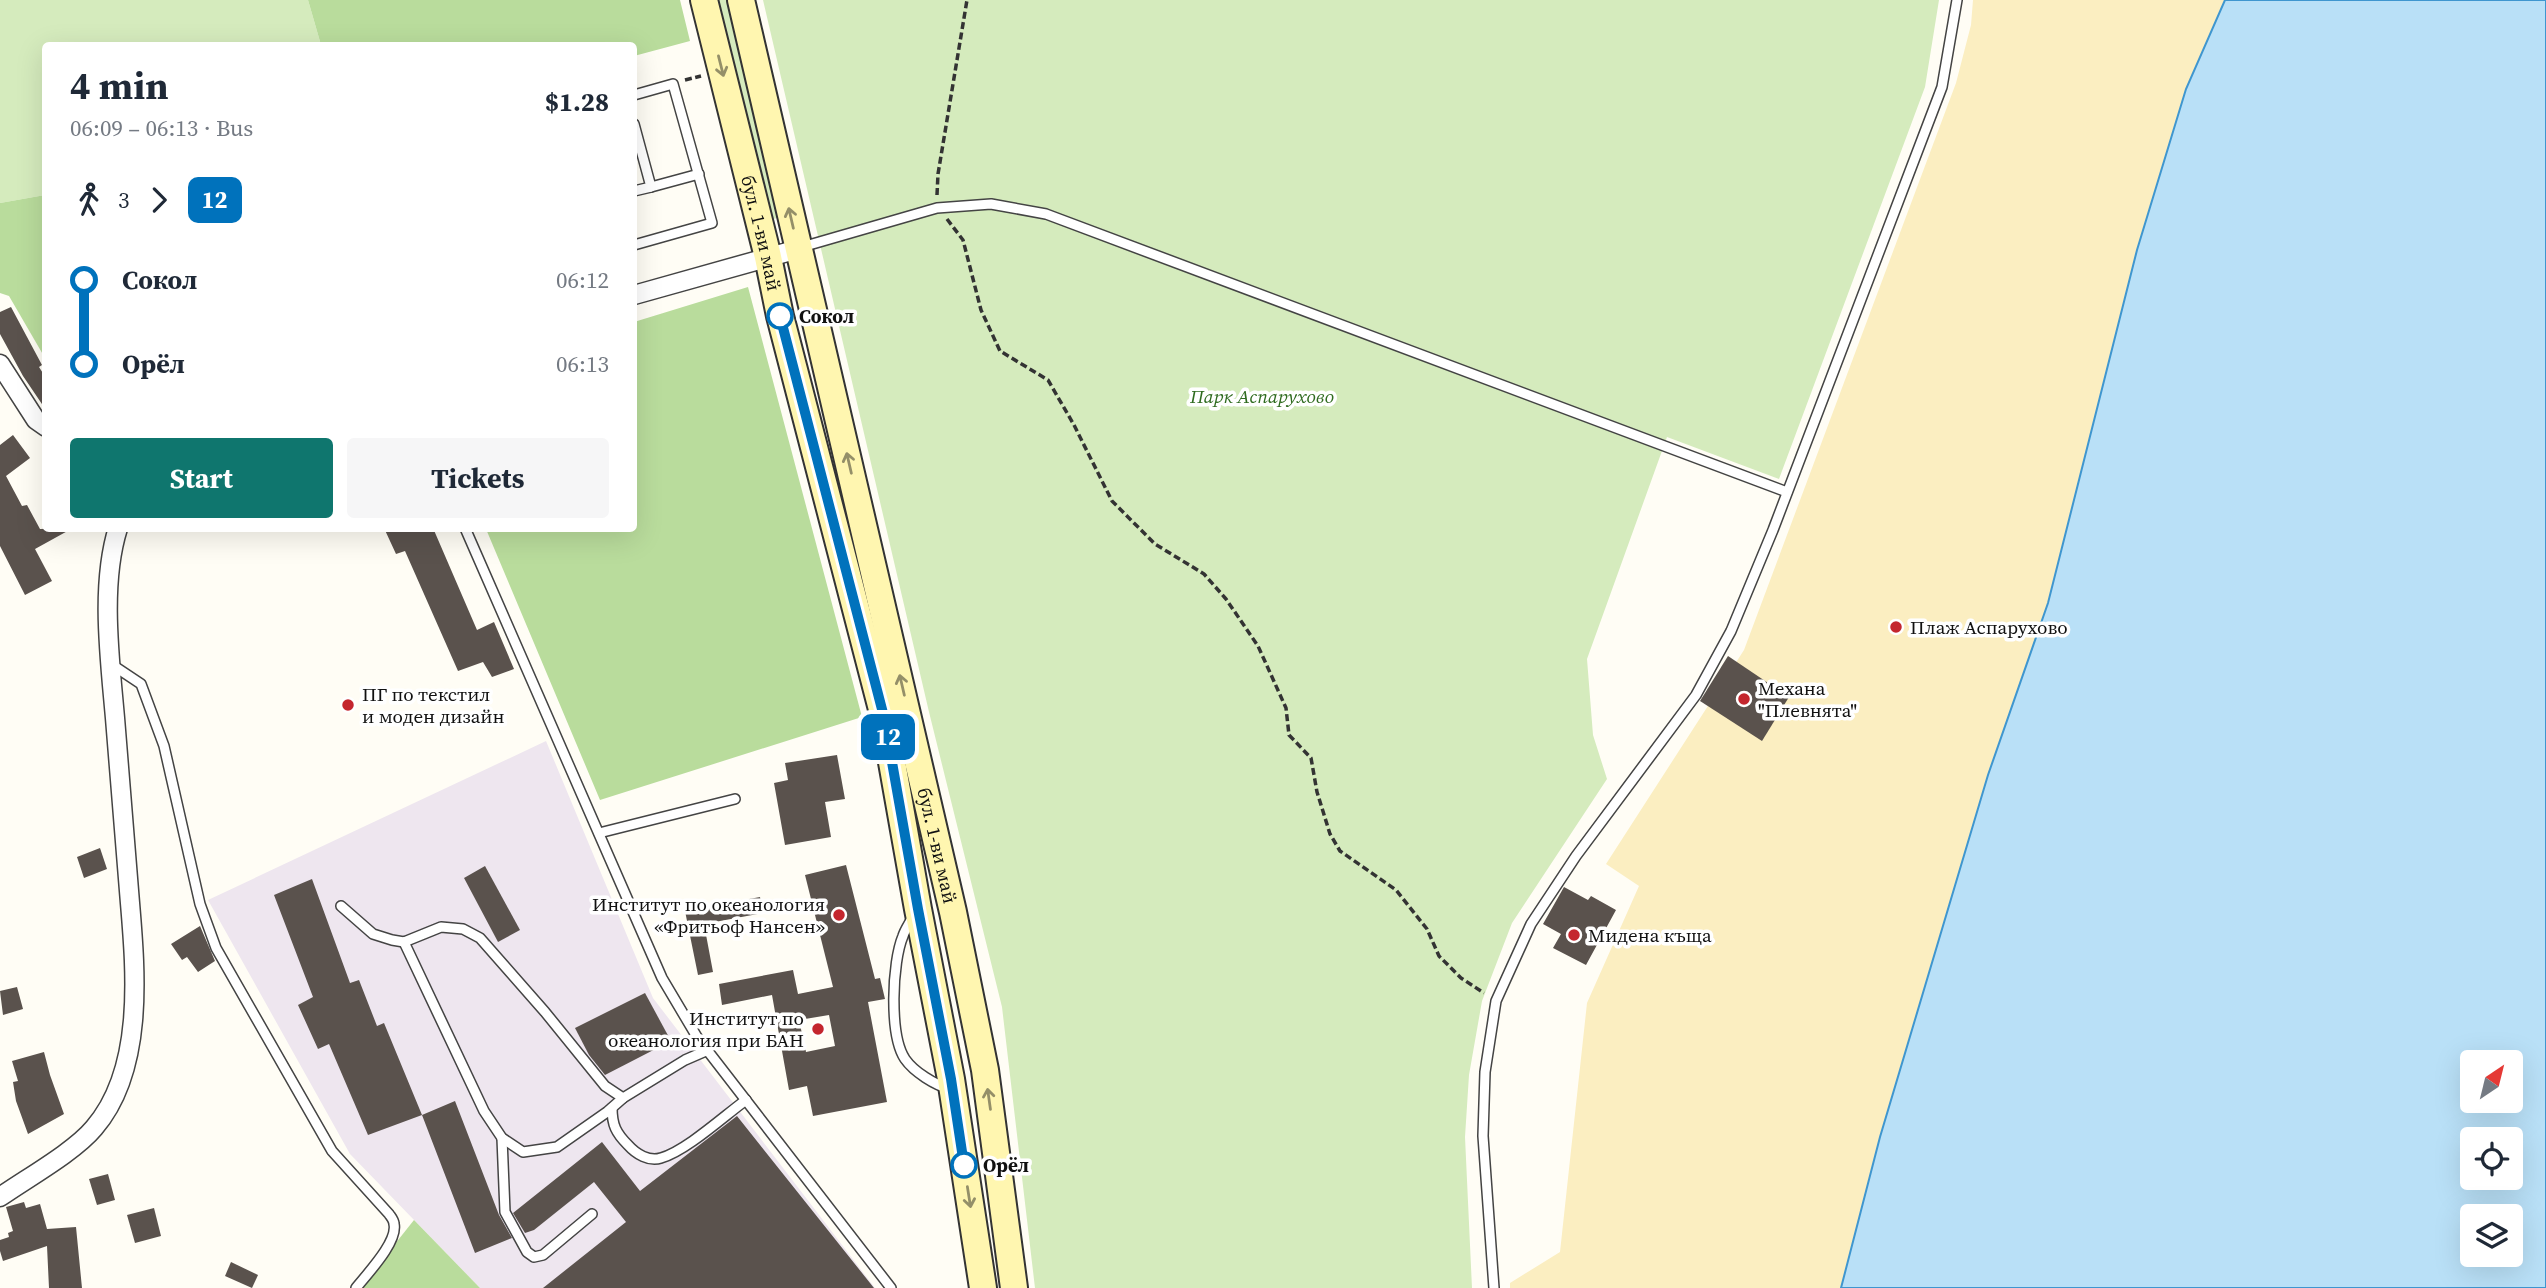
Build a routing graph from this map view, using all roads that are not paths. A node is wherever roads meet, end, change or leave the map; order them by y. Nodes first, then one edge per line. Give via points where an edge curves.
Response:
1 (704, 0) edge
2 (741, 0) edge
3 (1957, 0) edge
4 (637, 94) edge
5 (637, 135) edge
6 (699, 174) junction
7 (651, 187) junction
8 (637, 190) edge
9 (637, 244) edge
10 (798, 248) junction
11 (768, 257) junction
12 (637, 294) edge
13 (0, 364) edge
14 (42, 425) edge
15 (1787, 492) junction
16 (117, 532) edge
17 (467, 532) edge
18 (110, 663) junction
19 (735, 799) dead end
20 (599, 833) junction
21 (341, 906) dead end
22 (918, 909) junction
23 (404, 942) junction
24 (708, 1050) junction
25 (953, 1090) junction
26 (622, 1098) junction
27 (746, 1100) junction
28 (612, 1108) junction
29 (502, 1138) junction
30 (0, 1196) edge
31 (592, 1214) dead end
32 (356, 1288) edge
33 (891, 1288) edge
34 (983, 1288) edge
35 (1014, 1288) edge
36 (1494, 1288) edge

1 -> 11 main road, бул. 1-ви май
10 -> 2 main road, бул. 1-ви май
3 - 15 lane via 1942,87
4 - 6 lane via 673,84
5 - 7 lane
6 - 7 lane
6 - 9 lane via 712,223
7 - 8 lane
10 - 11 street
10 - 15 lane via 937,208 990,204 1046,214
35 -> 10 main road, бул. 1-ви май via 985,1070 953,912
11 - 12 street
11 - 22 main road, бул. 1-ви май via 884,717
13 - 14 street
15 - 36 lane via 1731,631 1696,695 1576,856 1539,913 1496,1001 1485,1072 1483,1136
16 - 18 street via 107,599
17 - 20 lane
18 - 30 street via 136,975 129,1056 96,1127
18 - 32 lane via 141,684 155,721 200,904 216,948 332,1151 394,1223 386,1250
19 - 20 lane
20 - 24 lane via 663,978
21 - 23 lane via 373,934
22 - 25 main road, бул. 1-ви май
22 - 25 lane via 902,936 894,968 898,1044 906,1061 937,1086
23 - 26 lane via 442,927 463,929 480,938 605,1086
23 - 29 lane via 484,1111
24 - 26 lane
24 - 27 lane
25 -> 34 main road, бул. 1-ви май
26 - 28 lane
27 - 28 lane via 659,1159 639,1155 628,1145 612,1127
27 - 33 lane
28 - 29 lane via 557,1147 523,1152
29 - 31 lane via 505,1212 527,1252 534,1257 543,1255

